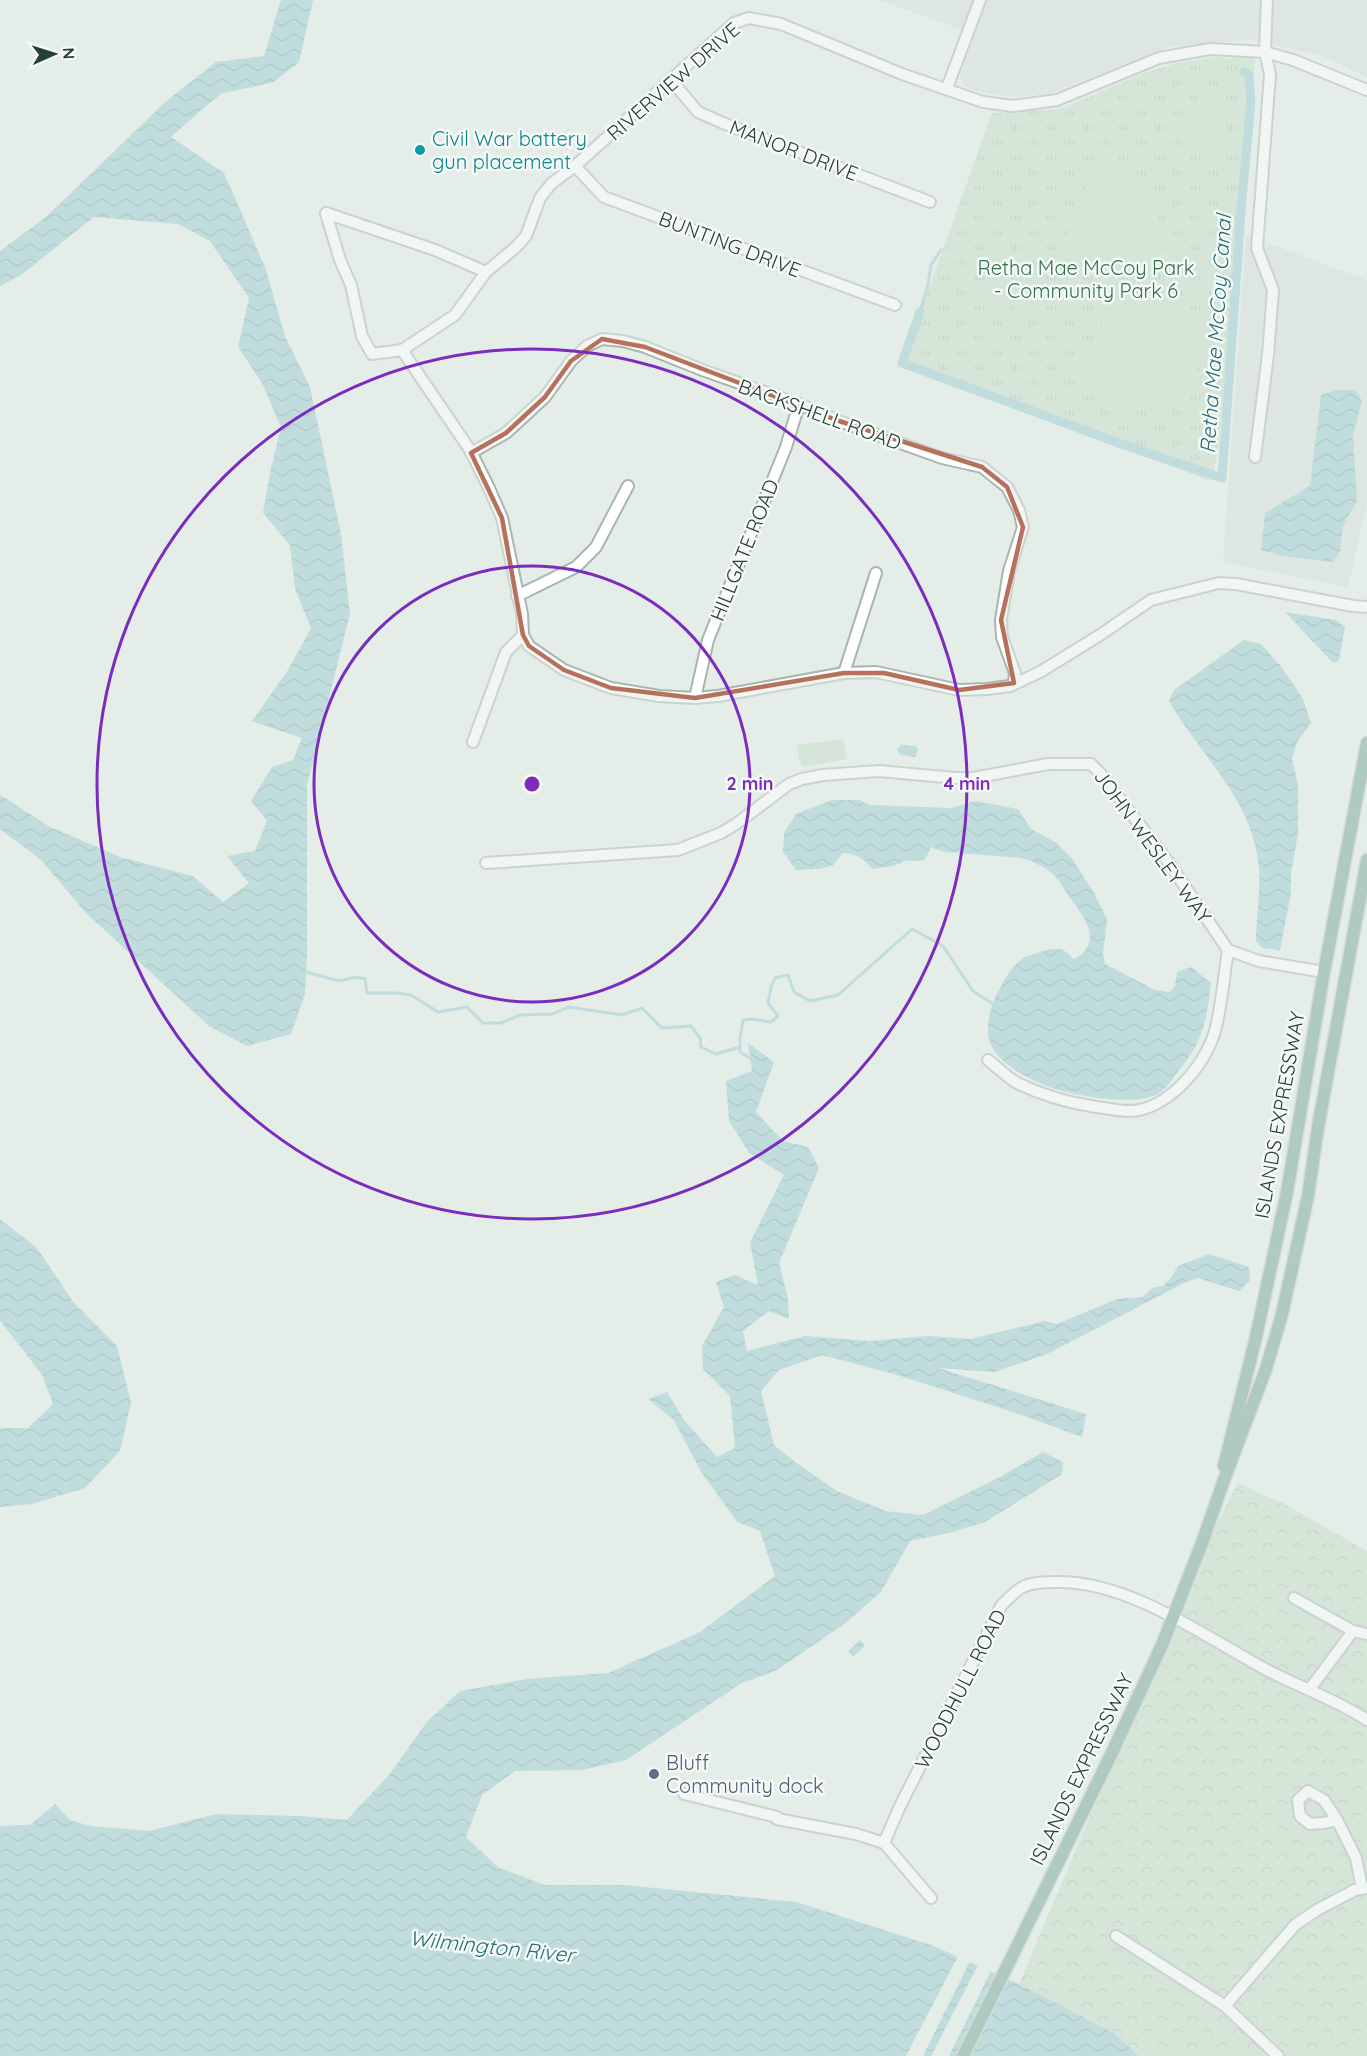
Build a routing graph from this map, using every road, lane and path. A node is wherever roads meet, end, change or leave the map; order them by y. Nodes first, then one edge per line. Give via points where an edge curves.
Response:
1 (980, 0) edge
2 (1267, 0) edge
3 (1265, 52) junction
4 (671, 81) junction
5 (946, 88) junction
6 (1367, 90) edge
7 (575, 166) junction
8 (930, 202) dead end
9 (486, 272) junction
10 (895, 305) dead end
11 (402, 350) junction
12 (799, 404) junction
13 (471, 453) junction
14 (1255, 458) dead end
15 (628, 486) dead end
16 (876, 573) dead end
17 (517, 596) junction
18 (1367, 607) edge
19 (523, 635) junction
20 (844, 673) junction
21 (1014, 683) junction
22 (696, 698) junction
23 (473, 742) dead end
24 (1367, 743) edge
25 (1367, 860) edge
26 (486, 863) dead end
27 (1228, 950) junction
28 (1324, 972) junction
29 (988, 1060) dead end
30 (1220, 1492) junction
31 (1294, 1598) dead end
32 (1173, 1617) junction
33 (1353, 1630) junction
34 (1367, 1634) edge
35 (1309, 1690) junction
36 (1367, 1720) edge
37 (684, 1794) dead end
38 (1337, 1820) dead end
39 (884, 1843) junction
40 (1364, 1888) edge
41 (931, 1898) dead end
42 (1116, 1936) dead end
43 (1225, 2006) junction
44 (963, 2056) edge
45 (1278, 2056) edge

1 - 5 street
2 - 3 street
3 - 5 street, RIVERVIEW DRIVE via 1210,49 1159,58 1057,100 1013,106 983,102
3 - 6 street, RIVERVIEW DRIVE
3 - 14 street via 1270,74 1257,248 1273,290
4 - 5 street, RIVERVIEW DRIVE via 734,23 748,18 781,24
4 - 7 street, RIVERVIEW DRIVE
4 - 8 street, MANOR DRIVE via 698,112
7 - 9 street, RIVERVIEW DRIVE via 540,198 526,236
7 - 10 street, BUNTING DRIVE via 604,197
9 - 11 street, RIVERVIEW DRIVE via 455,315
9 - 11 street, RIVERVIEW DRIVE via 326,213 351,285 362,336 372,354
11 - 13 street
12 - 13 street, BACKSHELL ROAD via 645,347 602,339 571,361 545,397 506,433
12 - 21 street, BACKSHELL ROAD via 839,422 982,468 1007,487 1023,528 1001,620 1002,637 1015,673
12 - 22 street, HILLGATE ROAD via 759,518 708,640
13 - 17 street via 502,518
15 - 17 street via 589,555 576,567
16 - 20 street
17 - 19 street
18 - 21 street via 1219,583 1151,600 1040,672
19 - 22 street via 529,646 549,661 588,680 659,696
19 - 23 street via 506,652
20 - 21 street via 884,673 959,690
20 - 22 street
24 - 28 main road, ISLANDS EXPRESSWAY
25 - 30 main road, ISLANDS EXPRESSWAY via 1308,1196 1282,1314 1266,1370
26 - 27 street, JOHN WESLEY WAY via 678,850 721,833 789,784 823,775 879,771 973,778 1048,764 1091,764 1169,863
27 - 28 street via 1259,961
27 - 29 street via 1216,1029 1206,1052 1182,1084 1155,1106 1128,1111 1037,1092 1015,1082
28 - 30 main road, ISLANDS EXPRESSWAY via 1287,1192
30 - 32 main road, ISLANDS EXPRESSWAY
31 - 33 street
32 - 35 street, WOODHULL ROAD
32 - 39 street, WOODHULL ROAD via 1094,1585 1066,1581 1021,1588 1001,1606
32 - 44 main road, ISLANDS EXPRESSWAY via 1110,1757
33 - 34 street
33 - 35 street
35 - 36 street, WOODHULL ROAD
37 - 39 street
38 - 40 street via 1356,1858
39 - 41 street
40 - 43 street via 1295,1925
42 - 43 street
43 - 45 street

